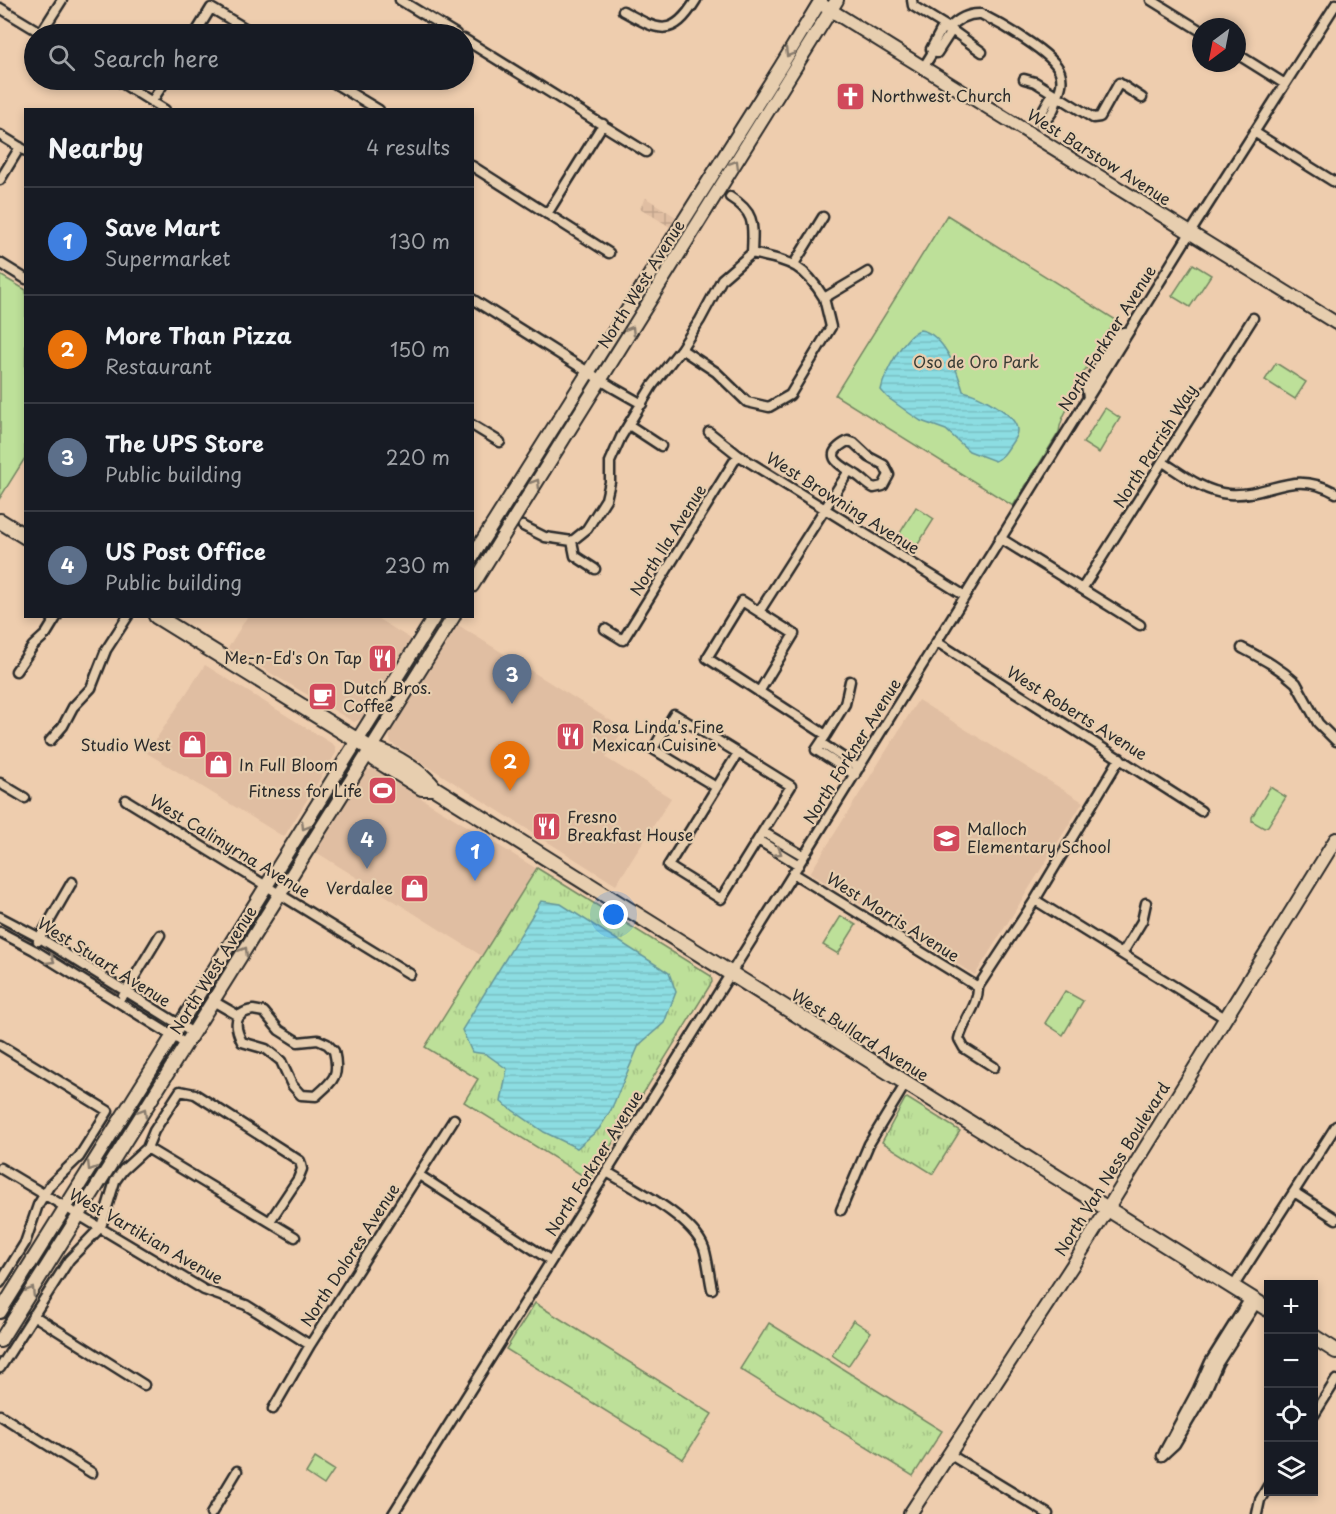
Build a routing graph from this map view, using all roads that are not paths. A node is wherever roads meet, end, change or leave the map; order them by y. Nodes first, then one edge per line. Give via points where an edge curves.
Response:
1 (62, 0) edge
2 (400, 0) edge
3 (696, 0) edge
4 (912, 0) edge
5 (1151, 0) edge
6 (818, 1) edge
7 (1336, 4) edge
8 (834, 5) edge
9 (0, 8) edge
10 (623, 11) dead end
11 (26, 24) edge
12 (48, 24) edge
13 (201, 24) edge
14 (238, 24) edge
15 (440, 24) edge
16 (1192, 25) edge
17 (949, 28) junction
18 (474, 45) edge
19 (982, 52) dead end
20 (1246, 60) edge
21 (923, 68) junction
22 (1024, 79) dead end
23 (1285, 84) junction
24 (134, 90) edge
25 (159, 90) edge
26 (346, 90) edge
27 (1058, 96) junction
28 (1142, 98) dead end
29 (152, 101) junction
30 (162, 108) edge
31 (376, 108) edge
32 (603, 124) junction
33 (1254, 132) junction
34 (0, 135) edge
35 (1033, 136) junction
36 (23, 149) edge
37 (646, 152) dead end
38 (474, 167) edge
39 (0, 180) edge
40 (1336, 183) edge
41 (730, 197) dead end
42 (547, 214) junction
43 (823, 218) dead end
44 (1190, 233) junction
45 (609, 253) dead end
46 (752, 253) junction
47 (0, 263) edge
48 (794, 264) junction
49 (868, 272) dead end
50 (24, 278) edge
51 (824, 298) junction
52 (474, 300) edge
53 (1253, 318) dead end
54 (1336, 323) edge
55 (681, 349) junction
56 (588, 372) junction
57 (600, 380) junction
58 (642, 404) junction
59 (629, 425) junction
60 (474, 426) edge
61 (709, 432) dead end
62 (500, 442) dead end
63 (661, 446) dead end
64 (738, 455) junction
65 (1163, 462) junction
66 (528, 469) junction
67 (849, 471) junction
68 (1336, 493) edge
69 (825, 510) junction
70 (0, 521) edge
71 (523, 526) dead end
72 (24, 536) edge
73 (1000, 538) junction
74 (572, 541) junction
75 (474, 554) edge
76 (474, 567) edge
77 (595, 569) dead end
78 (474, 583) edge
79 (1082, 589) junction
80 (965, 596) junction
81 (759, 612) junction
82 (56, 618) edge
83 (127, 618) edge
84 (434, 618) edge
85 (452, 618) edge
86 (177, 622) edge
87 (1140, 625) dead end
88 (605, 629) dead end
89 (937, 642) junction
90 (1242, 648) dead end
91 (16, 671) dead end
92 (850, 681) dead end
93 (759, 692) junction
94 (358, 740) junction
95 (50, 741) dead end
96 (1336, 741) edge
97 (821, 743) junction
98 (371, 749) junction
99 (738, 753) junction
100 (1120, 758) junction
101 (857, 771) junction
102 (0, 783) edge
103 (716, 788) junction
104 (25, 798) dead end
105 (126, 800) dead end
106 (1201, 811) dead end
107 (763, 832) junction
108 (1336, 839) edge
109 (758, 840) junction
110 (804, 856) junction
111 (799, 865) junction
112 (793, 873) junction
113 (72, 882) dead end
114 (267, 885) junction
115 (280, 893) junction
116 (1035, 900) junction
117 (1146, 903) dead end
118 (0, 917) edge
119 (0, 932) edge
120 (160, 935) dead end
121 (40, 938) junction
122 (34, 950) junction
123 (1122, 954) junction
124 (410, 974) dead end
125 (731, 974) junction
126 (978, 987) junction
127 (125, 991) junction
128 (213, 1000) junction
129 (119, 1002) junction
130 (239, 1016) junction
131 (1225, 1018) junction
132 (177, 1031) junction
133 (189, 1038) junction
134 (0, 1045) edge
135 (994, 1067) dead end
136 (906, 1083) junction
137 (454, 1119) dead end
138 (1336, 1126) edge
139 (147, 1148) junction
140 (0, 1168) edge
141 (607, 1172) junction
142 (419, 1175) junction
143 (1294, 1192) junction
144 (44, 1195) junction
145 (65, 1208) junction
146 (1106, 1208) junction
147 (841, 1210) dead end
148 (79, 1214) junction
149 (1336, 1219) edge
150 (270, 1221) junction
151 (101, 1227) junction
152 (295, 1237) dead end
153 (550, 1260) junction
154 (0, 1283) edge
155 (1233, 1287) junction
156 (712, 1289) dead end
157 (1258, 1303) edge
158 (0, 1312) edge
159 (33, 1315) junction
160 (1318, 1340) edge
161 (0, 1341) edge
162 (310, 1345) junction
163 (1336, 1351) edge
164 (0, 1368) edge
165 (1336, 1380) edge
166 (144, 1384) dead end
167 (273, 1409) dead end
168 (1318, 1409) edge
169 (0, 1415) edge
170 (1181, 1426) dead end
171 (949, 1454) junction
172 (237, 1471) dead end
173 (92, 1473) dead end
174 (1264, 1494) edge
175 (211, 1514) edge
176 (393, 1514) edge
177 (910, 1514) edge
178 (1048, 1514) edge
179 (1257, 1514) edge

1 - 12 street
2 - 15 street
3 - 10 street via 680,22 669,28 647,25
4 - 17 street via 913,6
5 - 16 street
6 - 8 main road, West Barstow Avenue
6 -> 56 main road, North West Avenue
7 - 23 street, North Forkner Avenue
8 - 21 main road, West Barstow Avenue
57 -> 8 main road, North West Avenue
9 - 11 street
13 - 14 street via 211,8
17 - 19 street
17 - 21 street via 950,33
17 - 27 street via 959,19 981,14 1044,52 1060,71
18 - 32 street
20 - 23 street
21 - 35 main road, West Barstow Avenue
22 - 27 street
23 - 33 street, North Forkner Avenue
24 - 29 street
25 - 29 street
26 - 31 street
27 - 28 street via 1098,119 1119,83
27 - 35 street via 1050,98
29 - 30 street
32 - 37 street
32 - 42 street
33 - 40 street
33 - 44 street, North Forkner Avenue
34 - 36 street
35 - 44 main road, West Barstow Avenue
36 - 39 street
38 - 42 street
41 - 46 street via 745,207 753,223
42 - 45 street
43 - 48 street
44 - 54 main road, West Barstow Avenue
44 - 73 street, North Forkner Avenue
46 - 48 street
46 - 55 street via 722,279
47 - 50 street
48 - 51 street via 812,279
49 - 51 street
51 - 55 street via 831,327 790,395 769,407 747,402 716,372
52 - 56 street
53 - 65 street, North Parrish Way
55 - 58 street
56 - 57 street
56 - 66 main road, North West Avenue
57 - 58 street
78 -> 57 main road, North West Avenue
58 - 59 street
59 - 63 street
59 - 74 street via 610,462 606,499 587,529
60 - 62 street
61 - 64 street, West Browning Avenue
64 - 69 street, West Browning Avenue
64 - 88 street, North Ila Avenue via 623,640
65 - 68 street via 1199,485 1226,494 1299,482
65 - 79 street, North Parrish Way
66 - 75 main road, North West Avenue
66 - 76 main road via 516,498
67 - 67 street via 838,465 835,457 838,447 848,441 884,465 889,476 883,486 874,488
67 - 69 street
69 - 80 street, West Browning Avenue
69 - 81 street
70 - 72 main road
71 - 74 street via 545,537
73 - 79 street
73 - 80 street, North Forkner Avenue
74 - 77 street via 575,556
79 - 87 street
80 - 89 street, North Forkner Avenue
81 - 93 street via 794,634
81 - 93 street via 742,601 707,658
82 - 91 street
83 - 95 street via 106,650 91,688
84 - 94 main road, North West Avenue
85 - 98 main road, North West Avenue
86 - 94 main road, West Bullard Avenue
89 - 100 street, West Roberts Avenue
89 - 101 street, North Forkner Avenue
90 - 96 street via 1280,667 1296,683 1318,723
92 - 97 street via 845,704
93 - 97 street
94 - 98 main road, West Bullard Avenue
94 -> 114 main road, North West Avenue
97 - 101 street
98 - 115 main road, North West Avenue
98 - 125 main road, West Bullard Avenue via 375,759 422,788 434,788
99 - 103 street
99 - 103 street via 674,714 653,749
99 - 107 street via 791,786
100 - 106 street, West Roberts Avenue
100 - 116 street
101 - 110 street, North Forkner Avenue
102 - 104 street
103 - 109 street via 668,866 721,899
105 - 114 street, West Calimyrna Avenue
107 - 109 street
107 - 110 street
108 - 131 main road, North Van Ness Boulevard
109 -> 111 street
110 - 111 street, North Forkner Avenue
111 - 112 street, North Forkner Avenue
112 - 125 street, North Forkner Avenue
112 - 126 street, West Morris Avenue
113 - 121 street
114 - 115 street, West Calimyrna Avenue
114 - 132 main road, North West Avenue
115 - 124 street, West Calimyrna Avenue
128 -> 115 main road, North West Avenue
116 - 123 street
116 - 126 street
117 - 123 street via 1142,921
118 - 121 street, West Stuart Avenue
119 - 122 street, West Stuart Avenue
120 - 127 street
121 - 122 street
121 - 127 street, West Stuart Avenue
122 -> 129 street, West Stuart Avenue
123 - 131 street
125 - 136 main road, West Bullard Avenue
125 - 141 street, North Forkner Avenue
126 - 135 street via 959,1039 964,1048
127 - 129 street
127 - 132 street, West Stuart Avenue
128 - 130 street
128 - 133 main road, North West Avenue
129 - 132 street, West Stuart Avenue
130 - 130 street via 236,1030 242,1042 266,1050 281,1061 301,1095 316,1096 330,1084 337,1072 337,1060 327,1044 318,1040 298,1042 279,1030 264,1012 245,1011
131 - 146 main road, North Van Ness Boulevard
132 - 133 street, West Stuart Avenue
132 -> 145 main road, North West Avenue
148 -> 133 main road, North West Avenue
134 - 144 street via 108,1111 79,1157
136 - 146 main road, West Bullard Avenue
136 - 147 street via 869,1144
137 - 142 street, North Dolores Avenue
138 - 143 street
139 - 150 street
139 - 150 street via 180,1091 195,1094 300,1161 298,1179
139 - 151 street via 115,1181
140 - 144 street, West Vartikian Avenue
141 - 153 street, North Forkner Avenue
141 - 156 street via 673,1213 695,1232 704,1247
142 - 153 street
142 - 162 street, North Dolores Avenue
143 - 149 street
143 - 155 street
144 - 145 street, West Vartikian Avenue
144 - 154 street via 25,1243
145 - 148 street, West Vartikian Avenue
145 - 158 main road, North West Avenue
146 - 155 main road, West Bullard Avenue
146 - 171 main road, North Van Ness Boulevard
148 - 151 street, West Vartikian Avenue
161 -> 148 main road, North West Avenue
150 - 152 street
151 - 159 street via 69,1260
151 - 162 street, West Vartikian Avenue via 204,1290 246,1305
153 - 176 street, North Forkner Avenue
155 - 157 main road, West Bullard Avenue
157 - 170 street via 1221,1352
159 - 164 street
159 - 166 street
160 - 163 main road
162 - 167 street, North Dolores Avenue
165 - 168 street
169 - 173 street
171 - 177 main road, North Van Ness Boulevard
171 - 178 street
172 - 175 street
174 - 179 street

